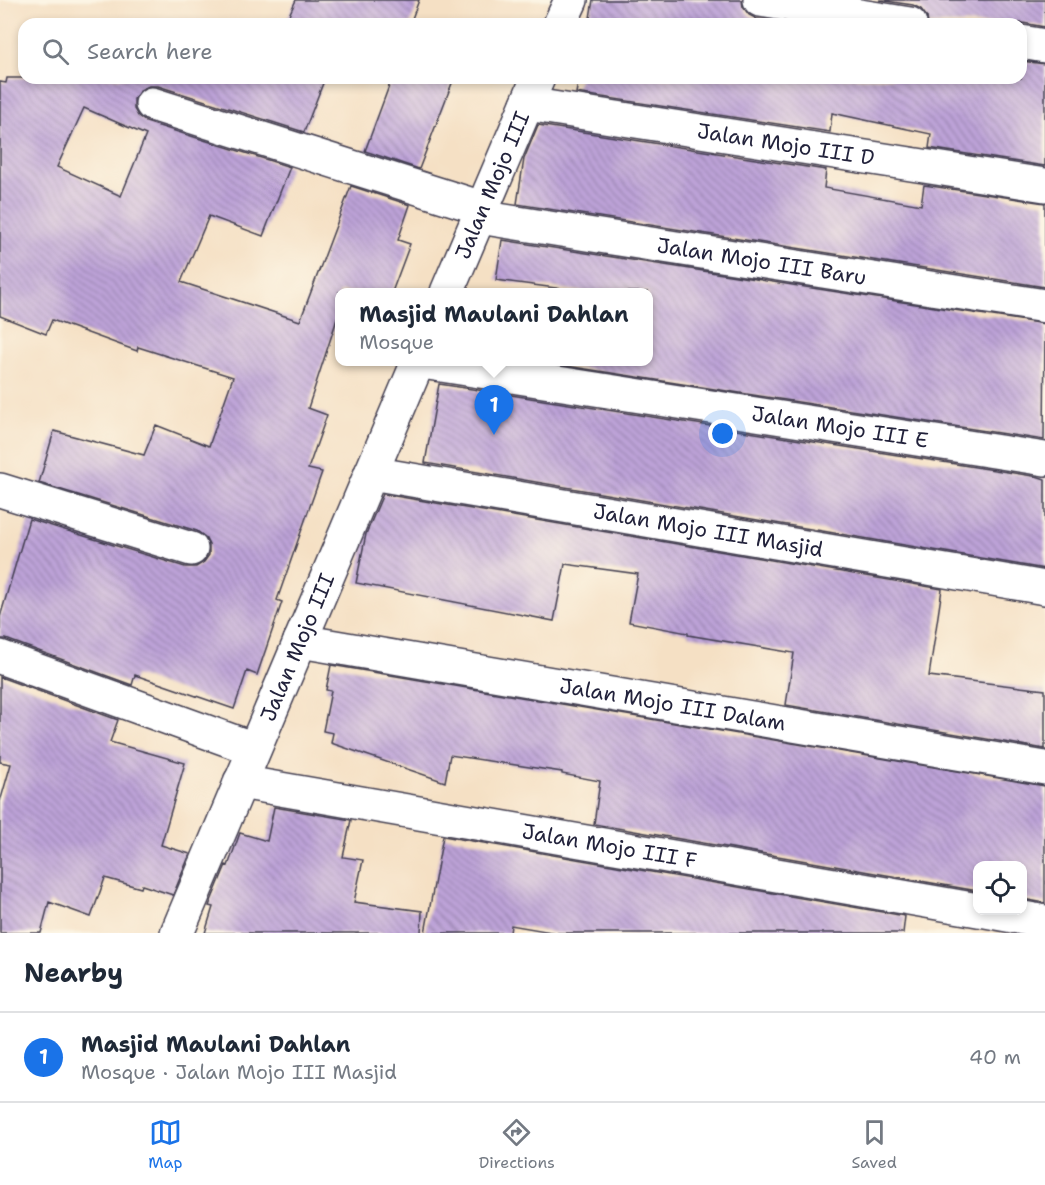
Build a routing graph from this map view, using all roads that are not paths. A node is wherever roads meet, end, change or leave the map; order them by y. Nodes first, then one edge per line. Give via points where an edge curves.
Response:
1 (571, 0) edge
2 (760, 0) edge
3 (563, 18) edge
4 (872, 18) edge
5 (1027, 43) edge
6 (1045, 46) edge
7 (532, 91) edge
8 (152, 104) dead end
9 (1045, 185) edge
10 (480, 212) junction
11 (449, 288) edge
12 (1045, 306) edge
13 (416, 366) edge
14 (448, 366) edge
15 (1045, 459) edge
16 (371, 473) junction
17 (0, 490) edge
18 (191, 549) dead end
19 (1045, 588) edge
20 (300, 641) junction
21 (0, 657) edge
22 (254, 749) junction
23 (1045, 768) edge
24 (240, 782) junction
25 (973, 909) edge
26 (1006, 915) edge
27 (1045, 922) edge
28 (177, 933) edge

1 - 3 street
2 - 4 street
5 - 6 street
7 - 9 street, Jalan Mojo III D
7 - 10 street, Jalan Mojo III
8 - 10 street, Jalan Mojo III Baru
10 - 11 street, Jalan Mojo III
10 - 12 street, Jalan Mojo III Baru
13 - 16 street, Jalan Mojo III
14 - 15 street, Jalan Mojo III E
16 - 19 street, Jalan Mojo III Masjid
16 - 20 street, Jalan Mojo III
17 - 18 street
20 - 22 street, Jalan Mojo III
20 - 23 street, Jalan Mojo III Dalam
21 - 22 street
22 - 24 street, Jalan Mojo III
24 - 25 street, Jalan Mojo III F
24 - 28 street, Jalan Mojo III
26 - 27 street, Jalan Mojo III F

